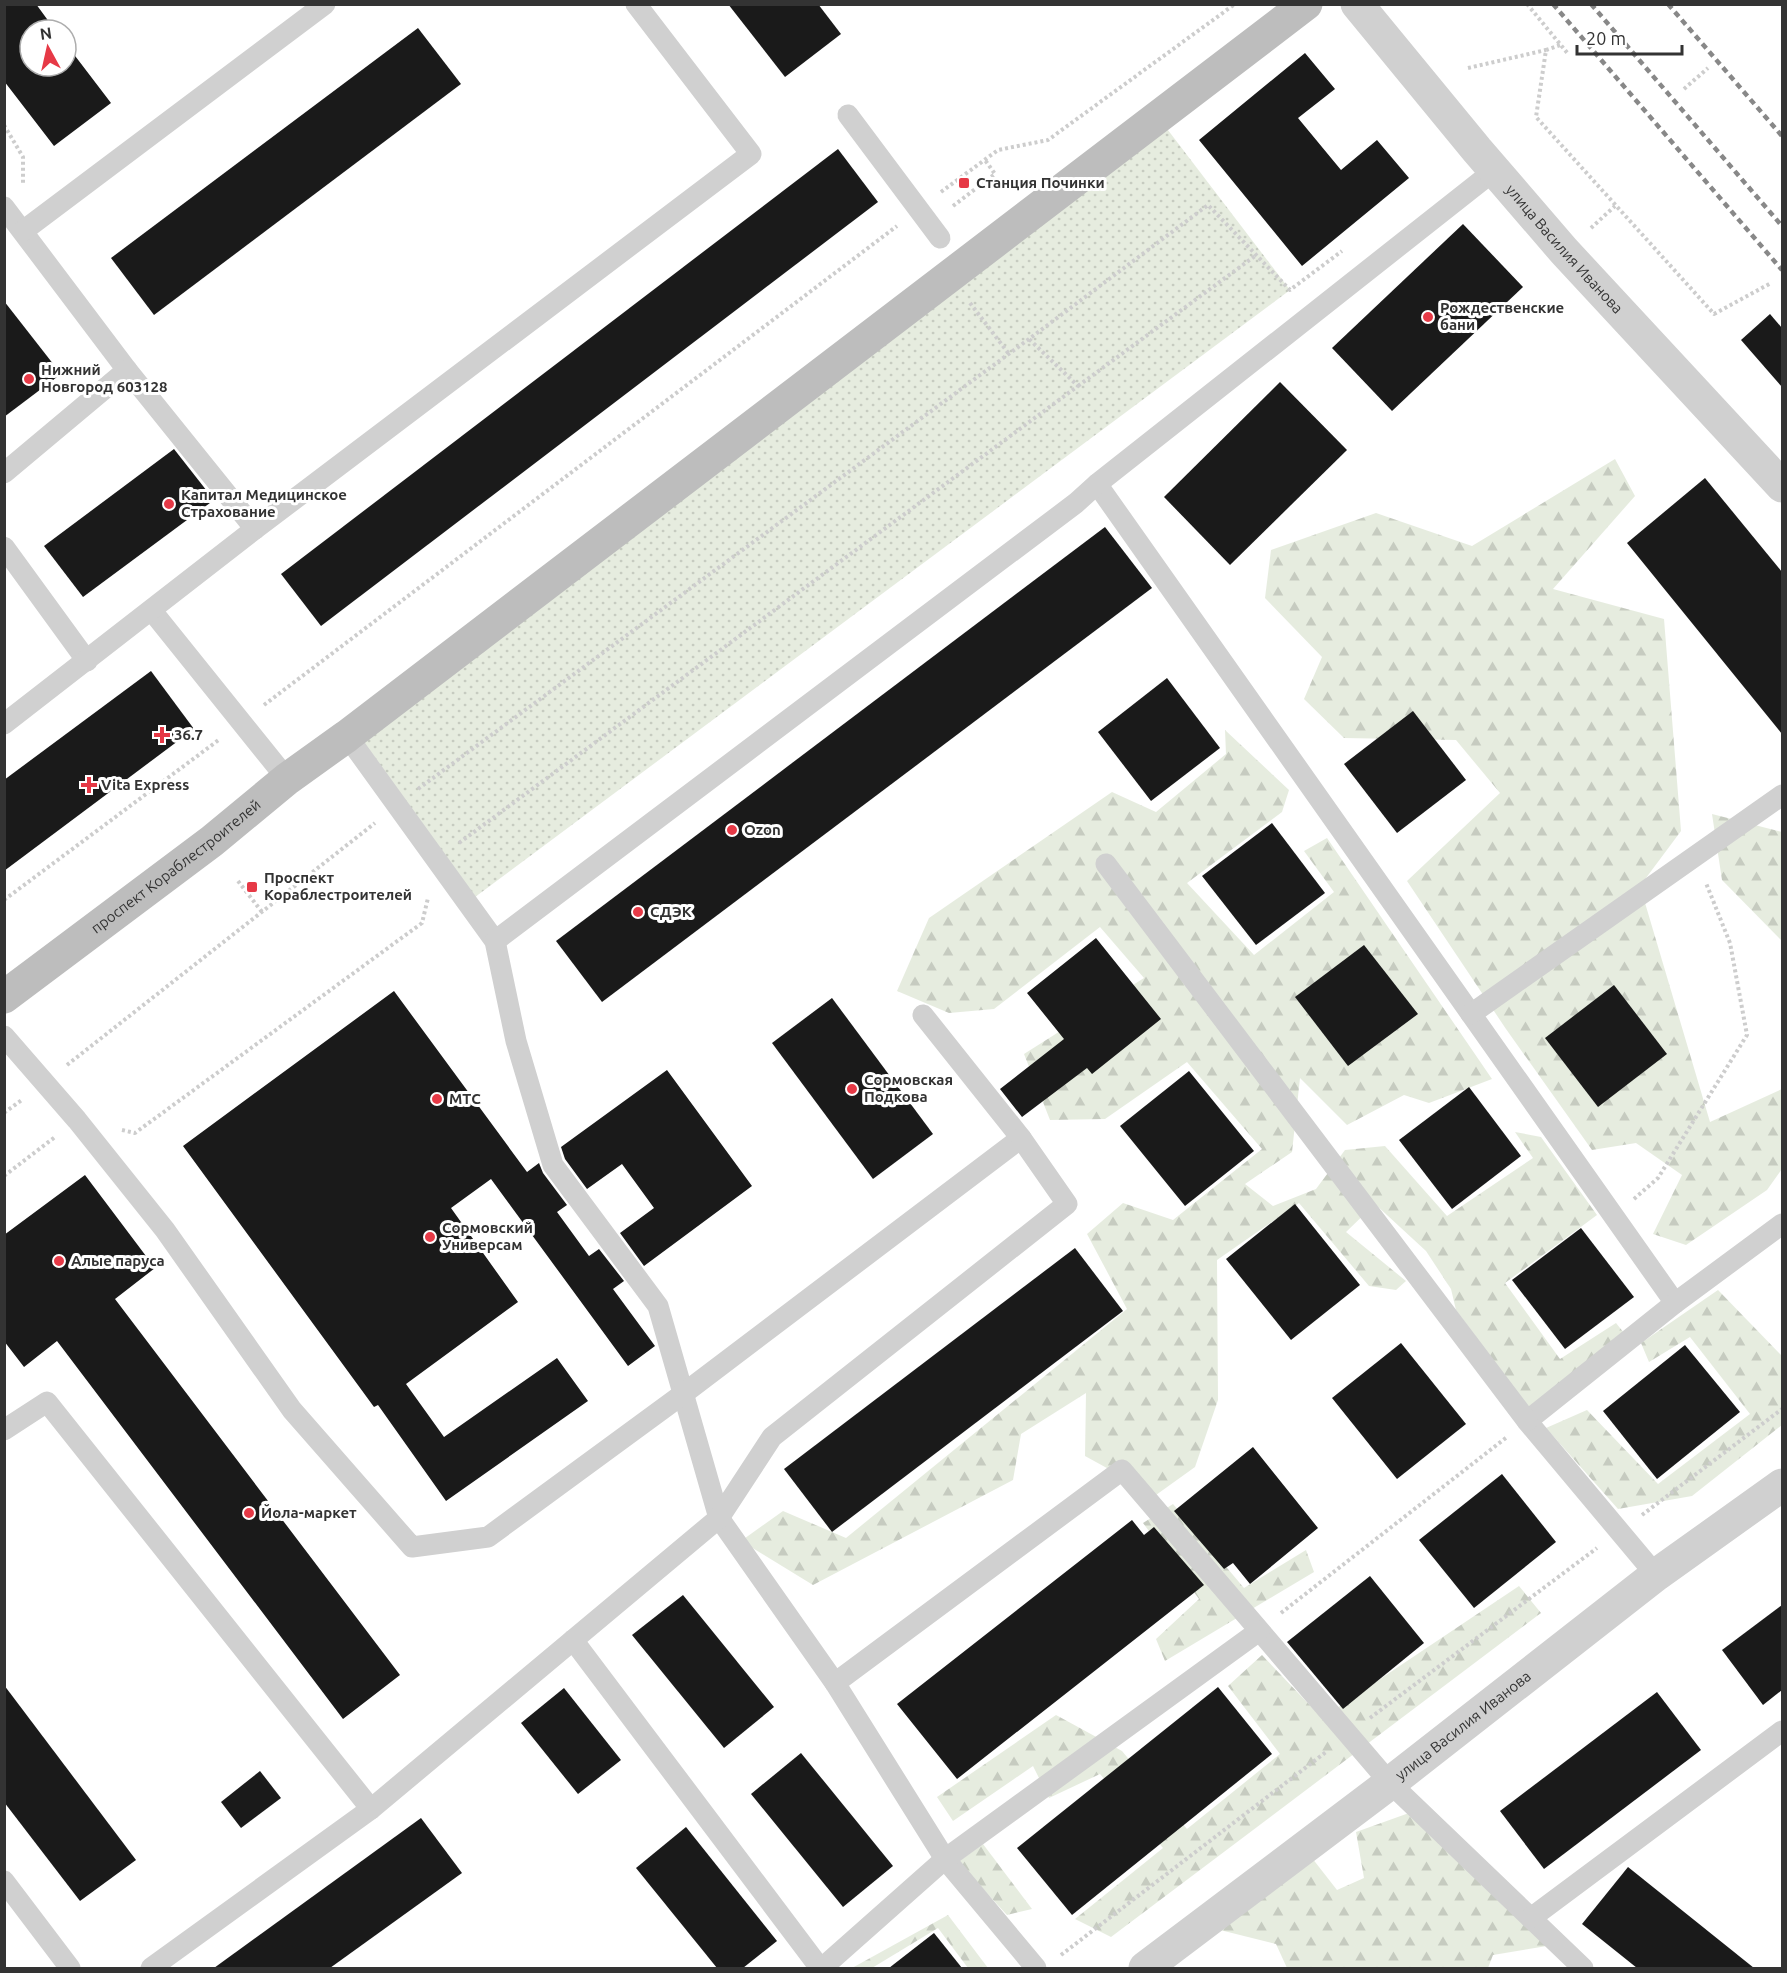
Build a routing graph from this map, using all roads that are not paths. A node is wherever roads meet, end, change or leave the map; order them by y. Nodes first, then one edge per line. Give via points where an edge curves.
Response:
1 (326, 4) edge
2 (636, 4) edge
3 (1306, 4) edge
4 (1357, 4) edge
5 (848, 115) dead end
6 (1495, 170) junction
7 (4, 207) edge
8 (23, 231) junction
9 (940, 238) dead end
10 (127, 370) junction
11 (4, 473) edge
12 (1097, 484) junction
13 (1782, 486) edge
14 (255, 529) junction
15 (4, 547) edge
16 (152, 611) junction
17 (87, 661) junction
18 (4, 724) edge
19 (347, 736) junction
20 (287, 779) junction
21 (1780, 801) edge
22 (1106, 864) dead end
23 (495, 941) junction
24 (4, 997) edge
25 (1471, 1014) junction
26 (923, 1015) dead end
27 (4, 1036) edge
28 (1021, 1138) junction
29 (1782, 1224) edge
30 (1675, 1303) junction
31 (683, 1394) junction
32 (1527, 1421) junction
33 (4, 1430) edge
34 (1782, 1485) edge
35 (718, 1518) junction
36 (1656, 1575) junction
37 (1259, 1630) junction
38 (573, 1640) junction
39 (835, 1683) junction
40 (1782, 1731) edge
41 (1390, 1783) junction
42 (371, 1809) junction
43 (945, 1859) junction
44 (4, 1881) edge
45 (1531, 1918) junction
46 (1044, 1965) edge
47 (70, 1968) edge
48 (151, 1968) edge
49 (821, 1968) edge
50 (1145, 1968) edge
51 (1583, 1968) edge

1 - 8 lane
2 - 14 lane via 751,154
3 - 19 street, проспект Кораблестроителей
4 - 6 street, улица Василия Иванова
5 - 9 lane
6 - 12 lane
6 - 13 street, улица Василия Иванова via 1564,251
7 - 8 lane
8 - 10 lane
10 - 11 lane
10 - 14 lane
12 - 23 lane
12 - 25 lane
14 - 16 lane
15 - 17 lane
16 - 17 lane
16 - 20 lane
17 - 18 lane
19 - 20 street, проспект Кораблестроителей
19 - 23 lane
20 - 24 street, проспект Кораблестроителей via 212,841
21 - 25 lane
22 - 32 lane
23 - 31 lane via 516,1041 553,1165 658,1306
25 - 30 lane
26 - 28 lane
27 - 31 lane via 165,1230 292,1410 412,1547 488,1537
28 - 31 lane
28 - 35 lane via 1067,1204 772,1437
29 - 30 lane
30 - 32 lane
31 - 35 lane
32 - 36 lane
33 - 42 lane via 47,1402
34 - 36 street, улица Василия Иванова
35 - 38 lane
35 - 39 lane
36 - 41 street, улица Василия Иванова
37 - 39 lane via 1122,1470
37 - 41 lane
37 - 43 lane
38 - 42 lane
38 - 49 lane
39 - 43 lane
40 - 45 lane
41 - 45 lane
41 - 50 street, улица Василия Иванова
42 - 48 lane
43 - 46 lane
43 - 49 lane
44 - 47 lane
45 - 51 lane

